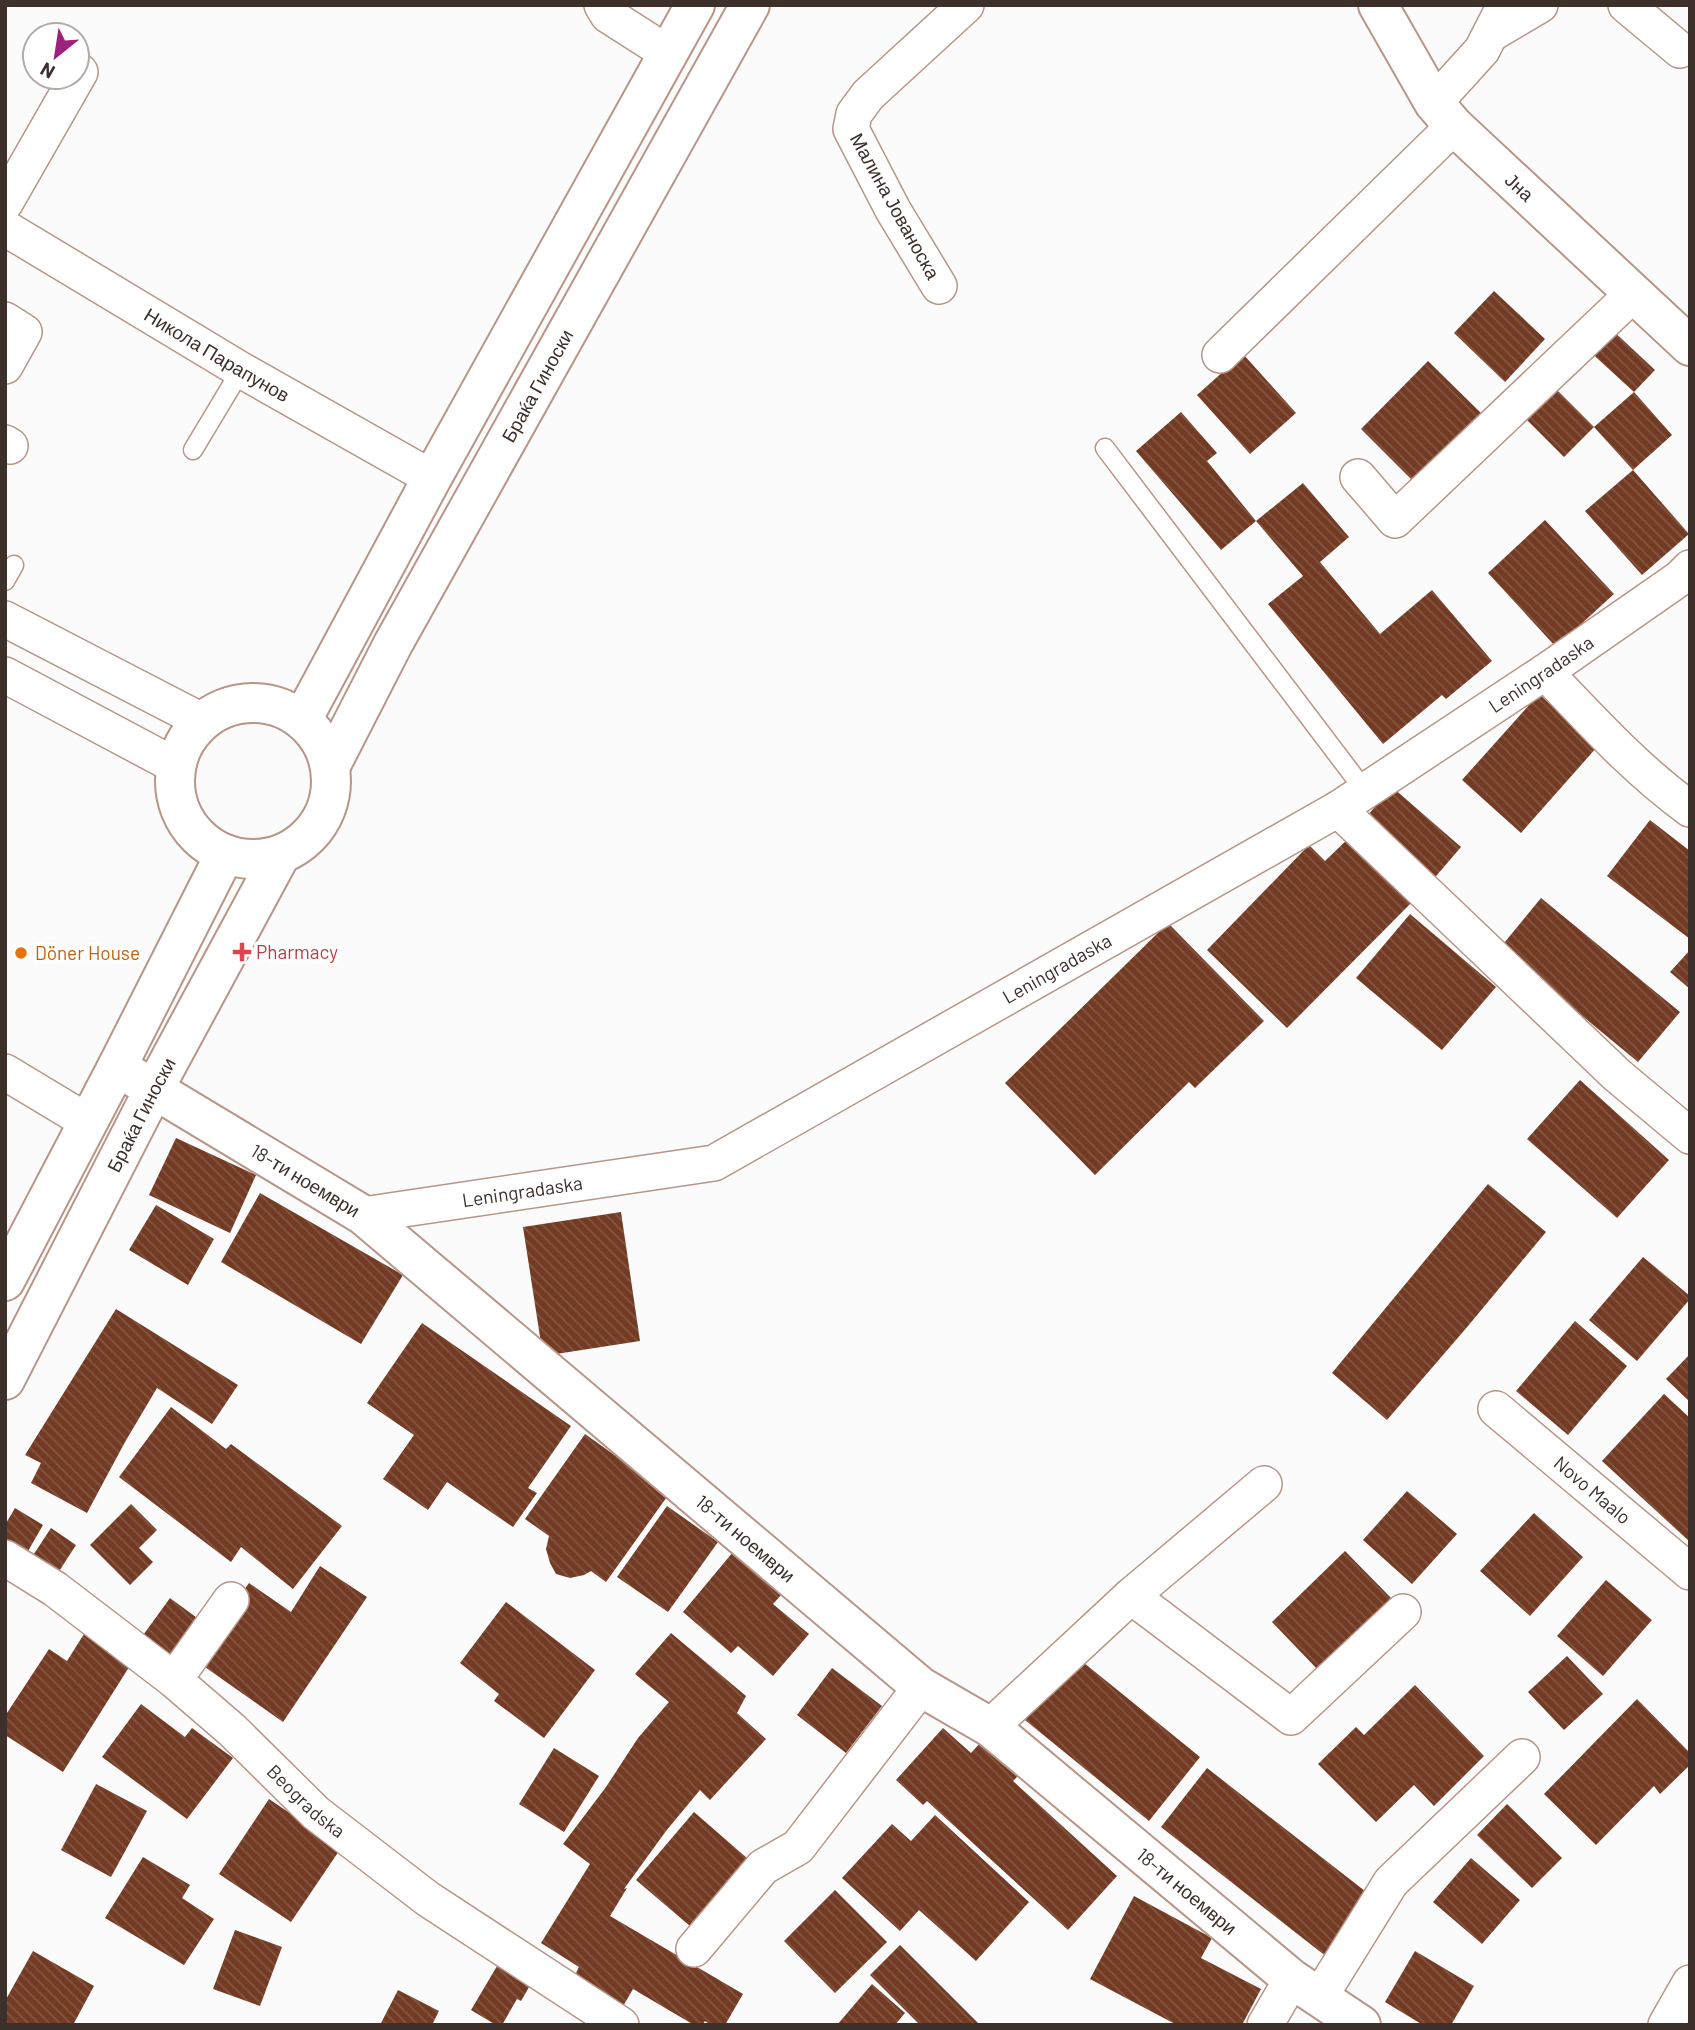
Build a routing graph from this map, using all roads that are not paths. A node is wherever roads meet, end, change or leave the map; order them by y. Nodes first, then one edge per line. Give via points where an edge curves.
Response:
1 (602, 5) edge
2 (695, 5) edge
3 (750, 5) edge
4 (966, 5) edge
5 (1378, 5) edge
6 (1540, 5) edge
7 (1626, 5) edge
8 (1498, 19) edge
9 (1680, 50) dead end
10 (669, 54) junction
11 (69, 91) edge
12 (1444, 115) junction
13 (5, 203) edge
14 (5, 228) edge
15 (939, 286) dead end
16 (1634, 293) junction
17 (5, 320) edge
18 (1690, 346) edge
19 (1220, 355) dead end
20 (5, 366) edge
21 (241, 370) junction
22 (1105, 448) dead end
23 (193, 450) dead end
24 (432, 478) junction
25 (1358, 478) dead end
26 (1690, 568) edge
27 (5, 619) edge
28 (1545, 672) junction
29 (5, 675) edge
30 (302, 720) junction
31 (202, 721) junction
32 (176, 766) junction
33 (330, 767) junction
34 (1351, 800) junction
35 (1690, 809) edge
36 (225, 853) junction
37 (281, 853) junction
38 (117, 1067) junction
39 (5, 1072) edge
40 (154, 1089) junction
41 (88, 1122) junction
42 (1690, 1136) edge
43 (363, 1215) junction
44 (5, 1281) edge
45 (5, 1380) edge
46 (1496, 1409) dead end
47 (1264, 1484) dead end
48 (5, 1558) edge
49 (1690, 1572) edge
50 (1131, 1596) junction
51 (231, 1600) dead end
52 (1402, 1612) dead end
53 (174, 1680) junction
54 (921, 1687) junction
55 (990, 1727) junction
56 (1522, 1757) dead end
57 (694, 1949) dead end
58 (1690, 1983) edge
59 (1306, 1989) junction
60 (621, 2025) edge
61 (1265, 2025) edge
62 (1361, 2025) edge
63 (1666, 2025) edge

1 - 10 street via 608,15
2 - 10 street
3 - 33 street, Браќа Гиноски via 393,644
4 - 15 street, Малина Јованоска via 867,94 854,114 851,129
5 - 12 street, Јна
6 - 8 street
7 - 9 street
8 - 12 street
10 - 24 street
11 - 13 street
12 - 16 street, Јна
12 - 19 street
14 - 21 street, Никола Парапунов
16 - 18 street, Јна
16 - 25 street via 1395,520
17 - 20 street via 24,332
21 - 23 lane
21 - 24 street, Никола Парапунов
22 - 34 lane
24 - 30 street
26 - 28 street, Leningradaska
27 - 31 street
28 - 34 street, Leningradaska
28 - 35 street via 1659,787
29 - 32 street
30 - 31 street, Браќа Гиноски via 279,706 252,702 225,707
30 - 33 street, Браќа Гиноски via 325,749
31 - 32 street, Браќа Гиноски via 185,741
32 - 36 street, Браќа Гиноски via 176,793 185,819 202,840
33 - 37 street, Браќа Гиноски via 330,794 321,819 304,840
34 - 42 street via 1617,1075
34 - 43 street, Leningradaska via 714,1163
36 - 37 street, Браќа Гиноски via 243,858
36 - 38 street
37 - 40 street, Браќа Гиноски
38 - 40 street, 18-ти ноември
38 - 41 street
39 - 41 street
40 - 43 street, 18-ти ноември
40 - 45 street, Браќа Гиноски
41 - 44 street
43 - 54 street, 18-ти ноември
46 - 49 street, Novo Maalo
47 - 50 street
48 - 53 street, Beogradska via 55,1589
50 - 52 street via 1291,1717
50 - 55 street
51 - 53 street
53 - 60 street, Beogradska via 326,1821 428,1899
54 - 55 street, 18-ти ноември
54 - 57 street via 798,1847 763,1867
55 - 59 street, 18-ти ноември
56 - 59 street via 1391,1882
58 - 63 street
59 - 61 street
59 - 62 street, 18-ти ноември

